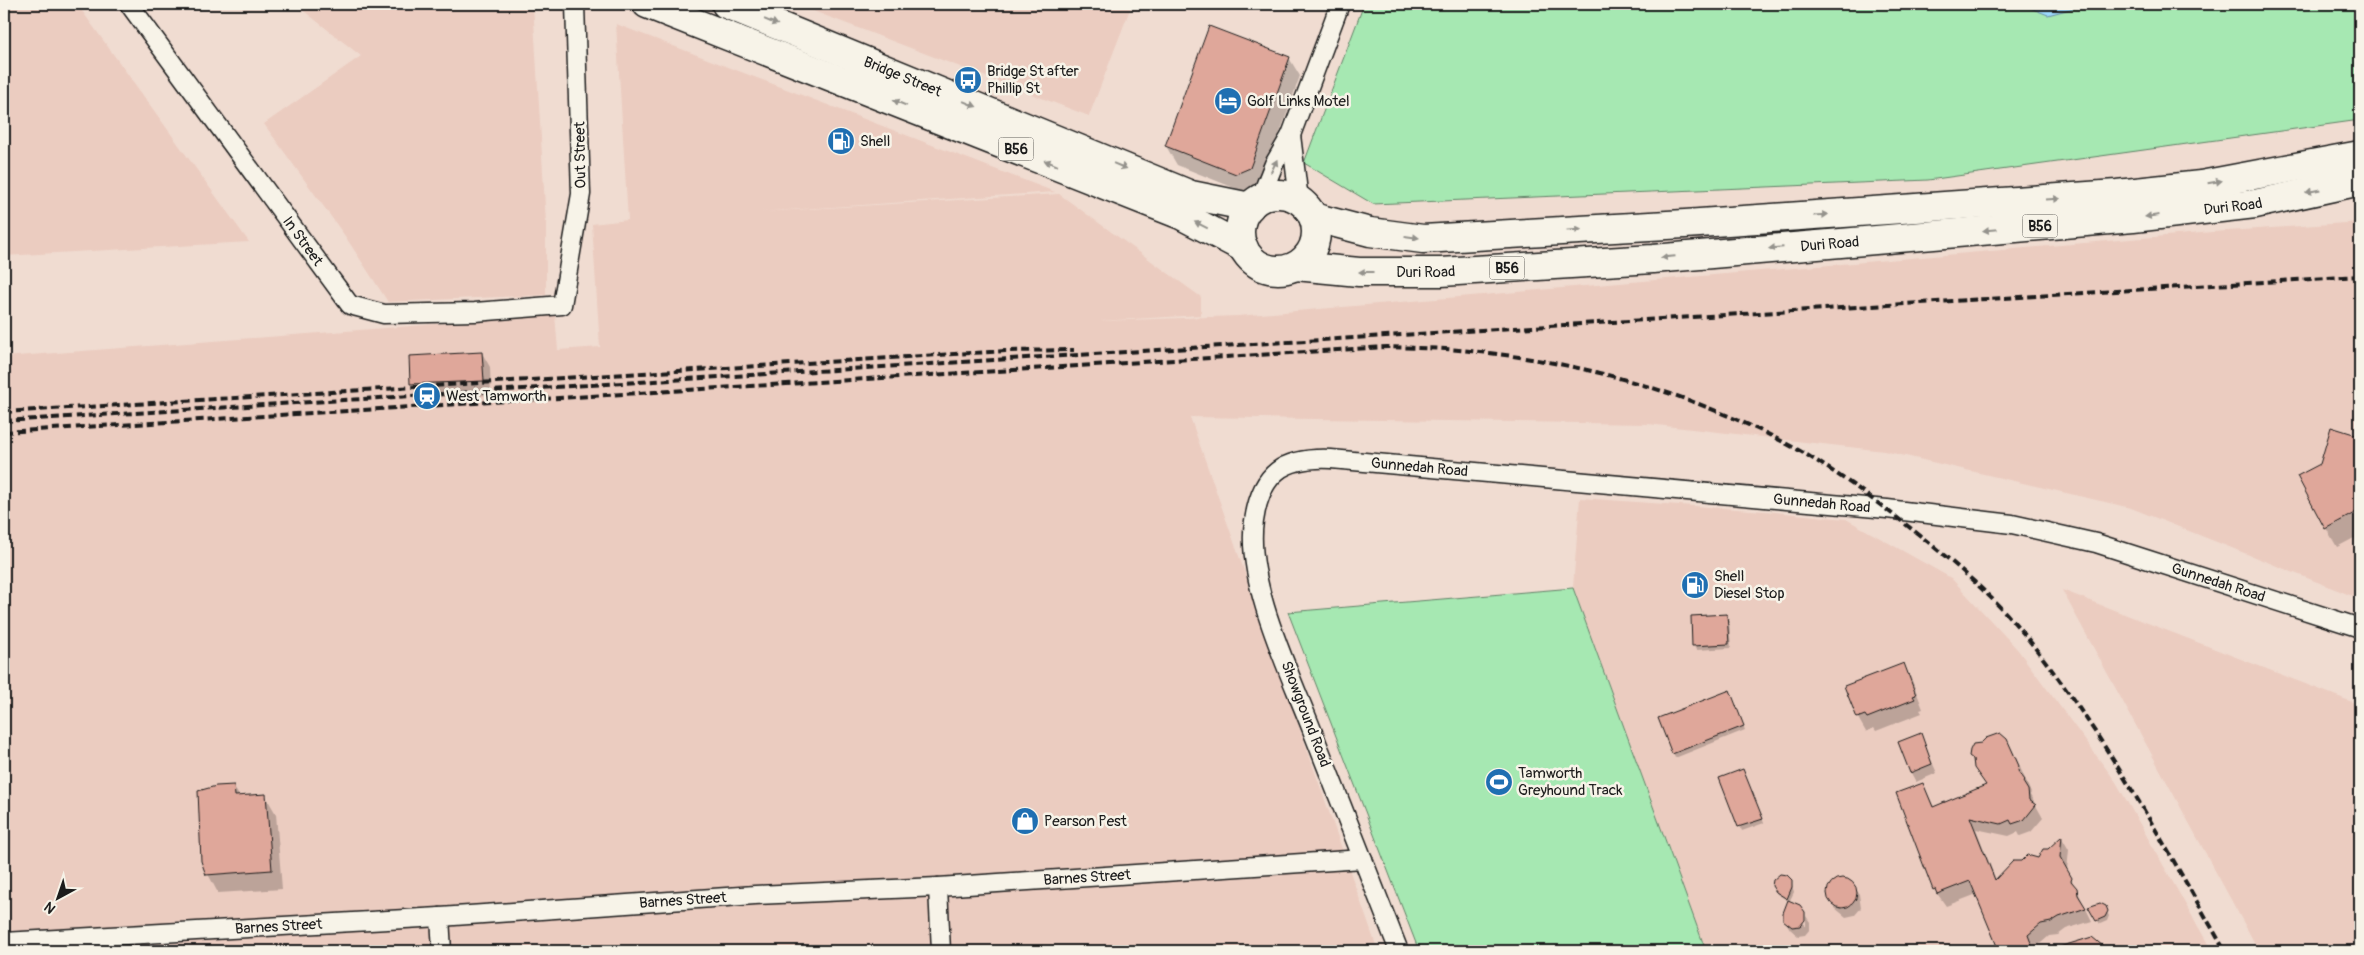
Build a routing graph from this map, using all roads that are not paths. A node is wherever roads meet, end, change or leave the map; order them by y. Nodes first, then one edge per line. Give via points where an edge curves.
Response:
1 (129, 4) edge
2 (575, 4) edge
3 (647, 4) edge
4 (710, 4) edge
5 (726, 4) edge
6 (1340, 4) edge
7 (785, 57) junction
8 (1291, 135) junction
9 (2360, 155) edge
10 (2360, 181) edge
11 (1255, 203) junction
12 (1306, 209) junction
13 (1244, 248) junction
14 (1296, 266) junction
15 (562, 305) joint
16 (1274, 473) joint
17 (2360, 628) edge
18 (1363, 859) junction
19 (938, 887) junction
20 (440, 917) junction
21 (4, 942) edge
22 (442, 951) edge
23 (941, 951) edge
24 (1399, 951) edge

1 - 15 street, In Street via 350,305 384,314 475,312
2 - 15 street, Out Street via 581,194
3 - 7 main road, Bridge Street / B56
4 - 7 main road, Bridge Street via 718,17 730,26
5 -> 11 main road, Bridge Street / B56 via 1191,195
6 - 8 street
13 -> 7 main road, Bridge Street / B56 via 1181,215
11 -> 8 street
8 - 12 street
12 -> 9 main road, Duri Road / B56 via 1370,232 1423,239 2117,194 2201,185
10 -> 14 main road, Duri Road / B56 via 2255,204 2133,218 1653,259 1440,272 1359,272
11 - 12 main road, B56 via 1280,194
11 - 13 main road via 1241,227
12 - 14 main road via 1316,228 1314,244 1306,259
13 - 14 main road, B56 via 1251,258 1267,268 1285,270
16 - 17 street, Gunnedah Road via 1290,462 1331,458 1877,508 2012,524 2096,543
16 - 18 street, Showground Road via 1257,503 1254,523 1256,570 1274,632
18 - 19 street, Barnes Street
18 - 24 street, Showground Road
19 - 20 street, Barnes Street via 755,895
19 - 23 street
20 - 21 street, Barnes Street
20 - 22 street

